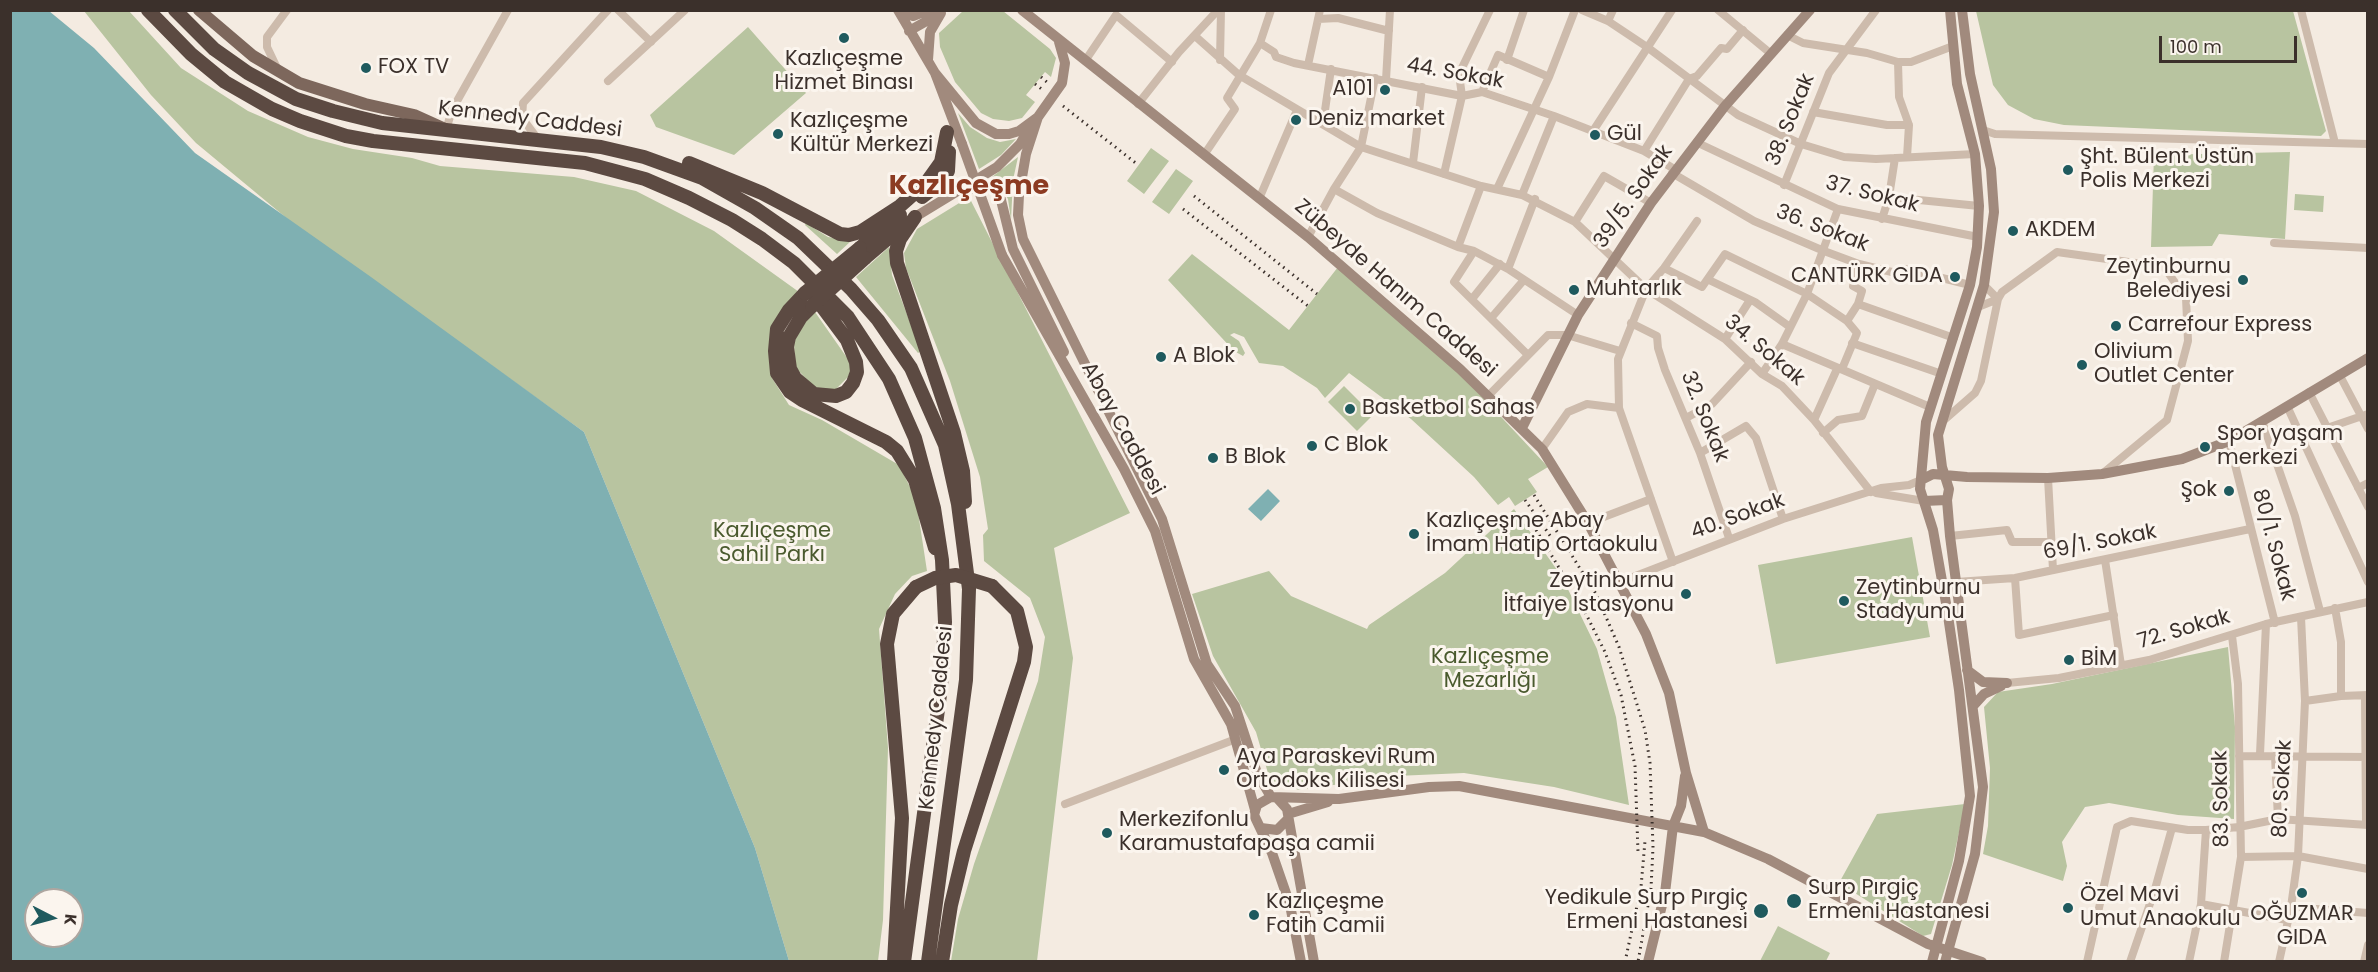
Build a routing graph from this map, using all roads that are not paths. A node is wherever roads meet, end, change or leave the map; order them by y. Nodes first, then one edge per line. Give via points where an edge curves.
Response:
1 (148, 10) edge
2 (174, 10) edge
3 (199, 10) edge
4 (287, 10) edge
5 (508, 10) edge
6 (608, 10) edge
7 (618, 10) edge
8 (685, 10) edge
9 (928, 10) edge
10 (1022, 10) edge
11 (1220, 10) edge
12 (1271, 10) edge
13 (1320, 10) edge
14 (1390, 10) edge
15 (1490, 10) edge
16 (1524, 10) edge
17 (1575, 10) edge
18 (1582, 10) edge
19 (1613, 10) edge
20 (1672, 10) edge
21 (1718, 10) edge
22 (1876, 10) edge
23 (1950, 10) edge
24 (1962, 10) edge
25 (2301, 10) edge
26 (898, 11) edge
27 (943, 12) edge
28 (1804, 13) edge
29 (1318, 20) junction
30 (1608, 21) junction
31 (1743, 30) junction
32 (909, 31) junction
33 (1389, 31) junction
34 (1787, 35) junction
35 (1195, 36) junction
36 (651, 42) junction
37 (1058, 42) junction
38 (1260, 43) junction
39 (1647, 46) junction
40 (1953, 46) junction
41 (1848, 50) junction
42 (1770, 53) junction
43 (928, 60) junction
44 (1220, 60) junction
45 (1507, 60) junction
46 (1085, 61) junction
47 (1172, 62) junction
48 (1898, 62) junction
49 (1308, 65) junction
50 (1331, 69) junction
51 (280, 72) junction
52 (935, 74) junction
53 (1239, 75) junction
54 (1549, 77) junction
55 (1375, 78) junction
56 (1689, 79) junction
57 (1386, 80) junction
58 (608, 81) dead end
59 (1422, 87) junction
60 (1482, 92) junction
61 (1462, 96) junction
62 (1138, 104) junction
63 (1725, 106) junction
64 (1532, 109) junction
65 (452, 110) junction
66 (1297, 110) junction
67 (1813, 112) junction
68 (1554, 116) junction
69 (1038, 117) junction
70 (522, 118) junction
71 (1323, 124) junction
72 (1909, 125) junction
73 (446, 130) junction
74 (1983, 130) junction
75 (1593, 131) junction
76 (947, 132) junction
77 (537, 138) junction
78 (1698, 143) junction
79 (2335, 143) junction
80 (1801, 144) junction
81 (2367, 144) edge
82 (1361, 147) junction
83 (1644, 151) junction
84 (632, 153) junction
85 (1975, 154) junction
86 (1204, 155) junction
87 (1907, 157) junction
88 (1895, 158) junction
89 (1413, 163) junction
90 (1674, 171) junction
91 (1444, 174) junction
92 (1784, 185) junction
93 (1481, 186) junction
94 (1334, 189) junction
95 (1497, 189) junction
96 (961, 190) junction
97 (1522, 195) junction
98 (1889, 197) junction
99 (1259, 199) junction
100 (1534, 199) junction
101 (1651, 203) junction
102 (1978, 206) junction
103 (1838, 209) junction
104 (915, 217) junction
105 (1882, 219) junction
106 (1697, 221) dead end
107 (1575, 222) junction
108 (1308, 237) junction
109 (1978, 242) junction
110 (2274, 243) dead end
111 (1458, 248) junction
112 (2367, 248) edge
113 (1474, 250) junction
114 (1824, 251) junction
115 (863, 253) junction
116 (1615, 258) junction
117 (794, 263) junction
118 (1500, 264) junction
119 (1859, 264) junction
120 (1664, 268) junction
121 (1508, 269) junction
122 (1709, 280) junction
123 (1523, 281) junction
124 (1970, 285) junction
125 (1984, 285) junction
126 (1646, 289) junction
127 (1807, 294) junction
128 (1472, 299) junction
129 (1998, 299) junction
130 (1750, 300) junction
131 (1858, 304) junction
132 (1978, 307) junction
133 (1578, 315) junction
134 (1492, 317) junction
135 (1847, 321) junction
136 (1631, 323) junction
137 (1790, 327) junction
138 (1567, 335) junction
139 (1954, 338) junction
140 (1725, 339) junction
141 (1852, 343) junction
142 (1782, 344) junction
143 (1620, 351) junction
144 (1527, 354) junction
145 (2367, 358) edge
146 (1751, 363) junction
147 (1839, 369) junction
148 (1762, 374) junction
149 (1942, 374) junction
150 (2338, 374) junction
151 (1875, 384) junction
152 (2309, 392) junction
153 (1081, 394) junction
154 (1489, 395) junction
155 (2287, 406) junction
156 (1930, 407) junction
157 (1619, 408) junction
158 (2364, 415) edge
159 (1686, 418) junction
160 (1814, 420) junction
161 (2262, 421) junction
162 (1940, 424) junction
163 (1522, 428) junction
164 (2327, 428) junction
165 (2367, 429) edge
166 (1823, 433) junction
167 (2229, 441) junction
168 (1542, 449) junction
169 (1700, 453) junction
170 (2102, 474) junction
171 (1945, 476) junction
172 (2048, 478) junction
173 (1921, 480) junction
174 (2367, 483) edge
175 (2358, 488) junction
176 (1871, 492) junction
177 (1651, 499) junction
178 (1947, 500) junction
179 (1924, 501) junction
180 (2367, 507) edge
181 (1783, 519) junction
182 (1588, 523) junction
183 (962, 528) junction
184 (2250, 530) junction
185 (1950, 536) junction
186 (1729, 538) junction
187 (2051, 542) junction
188 (942, 560) junction
189 (2105, 560) junction
190 (1673, 562) junction
191 (2053, 570) junction
192 (2015, 578) junction
193 (1620, 582) junction
194 (1956, 582) junction
195 (2367, 582) edge
196 (2367, 602) edge
197 (2335, 608) junction
198 (2320, 611) junction
199 (2114, 615) junction
200 (2301, 617) junction
201 (2275, 623) junction
202 (2266, 624) junction
203 (2232, 636) junction
204 (1952, 641) junction
205 (2121, 665) junction
206 (1969, 671) junction
207 (2007, 683) junction
208 (2366, 695) edge
209 (2341, 696) junction
210 (2305, 701) junction
211 (1974, 705) junction
212 (1236, 739) junction
213 (2260, 754) junction
214 (2239, 756) junction
215 (2275, 756) junction
216 (2302, 756) junction
217 (2366, 757) edge
218 (1686, 773) junction
219 (1274, 798) junction
220 (1339, 799) junction
221 (1065, 804) dead end
222 (1255, 810) junction
223 (1288, 817) junction
224 (2278, 819) junction
225 (2300, 819) junction
226 (2366, 825) edge
227 (1672, 826) junction
228 (2239, 827) junction
229 (1262, 828) junction
230 (2172, 828) junction
231 (2206, 830) junction
232 (1704, 832) junction
233 (2298, 856) junction
234 (2241, 857) junction
235 (2367, 869) edge
236 (2201, 904) junction
237 (2291, 907) junction
238 (2234, 909) junction
239 (2367, 913) edge
240 (2288, 921) junction
241 (2367, 945) edge
242 (1937, 947) junction
243 (1947, 957) edge
244 (2192, 961) edge
245 (894, 962) edge
246 (904, 962) edge
247 (928, 962) edge
248 (942, 962) edge
249 (1301, 962) edge
250 (1314, 962) edge
251 (1648, 962) edge
252 (1932, 962) edge
253 (1982, 962) edge
254 (2087, 962) edge
255 (2130, 962) edge
256 (2224, 962) edge
257 (2279, 962) edge
258 (2364, 962) edge

1 - 117 highway, Kennedy Caddesi via 209,70 244,94 300,121 373,141 577,162 627,174 732,219
2 - 73 highway, Kennedy Caddesi via 231,62 296,99 356,117
3 - 51 main road via 227,36
4 - 51 street via 267,37 267,47
5 - 65 street
6 - 70 street via 523,103
7 - 36 street
8 - 36 street
9 - 26 main road via 914,16
10 - 37 main road, Zübeyde Hanım Caddesi
11 - 35 street
11 - 44 street
12 - 38 street
13 - 29 street
14 - 33 street
15 - 61 street via 1459,74
16 - 45 street
17 - 54 street
18 - 30 street
19 - 30 street
20 - 39 street
21 - 31 street
22 - 41 street, 38. Sokak
23 - 40 main road
24 - 74 main road via 1970,74
25 - 79 street
26 - 32 main road, Abay Caddesi
27 - 32 main road
27 - 43 main road via 930,32
28 - 34 main road, 39/5. Sokak
29 - 33 street via 1338,18
29 - 49 street
30 - 39 street
31 - 42 street
31 - 56 street via 1727,49 1721,48 1697,76
32 - 43 main road, Abay Caddesi
33 - 57 street
34 - 41 street via 1803,43
34 - 42 main road, 39/5. Sokak
35 - 44 street, 34. Sokak
35 - 47 street
36 - 58 street
37 - 46 main road, Zübeyde Hanım Caddesi
37 - 69 main road, Abay Caddesi via 1066,71
38 - 49 street, 44. Sokak via 1276,57
38 - 53 street
39 - 56 street
39 - 75 street
40 - 48 street via 1911,62
40 - 85 main road via 1957,84
41 - 48 street
41 - 67 street, 38. Sokak via 1829,73
42 - 63 main road, 39/5. Sokak
43 - 52 main road, Abay Caddesi
44 - 53 street, 34. Sokak
45 - 54 street
45 - 60 street via 1498,55
46 - 47 street via 1116,15
46 - 62 main road, Zübeyde Hanım Caddesi
47 - 62 street
48 - 72 street via 1899,97
49 - 50 street, 44. Sokak
50 - 55 street, 44. Sokak
50 - 71 street
51 - 73 main road via 341,97 427,119
52 - 69 main road, Abay Caddesi via 968,116 986,130 996,134 1019,131
52 - 76 main road
52 - 153 main road, Abay Caddesi, bridge via 1002,255
53 - 66 street, 34. Sokak
53 - 86 street via 1227,98 1235,109
54 - 64 street
55 - 57 street, 44. Sokak
55 - 82 street
56 - 63 street
56 - 83 street
57 - 59 street, 44. Sokak
59 - 61 street, 44. Sokak
59 - 89 street
60 - 61 street, 44. Sokak
60 - 64 street, 44. Sokak
61 - 91 street
62 - 86 main road, Zübeyde Hanım Caddesi
63 - 78 main road, 39/5. Sokak
63 - 80 street
64 - 68 street, 44. Sokak
64 - 95 street
65 - 70 street
65 - 73 street
66 - 71 street, 34. Sokak
66 - 99 street
67 - 72 street
67 - 80 street, 38. Sokak
68 - 75 street, 44. Sokak
68 - 97 street
69 - 96 main road via 998,167
69 - 219 main road, Abay Caddesi via 1018,195 1023,238 1162,519 1207,664 1235,706 1257,773
70 - 77 street
71 - 82 street, 34. Sokak
72 - 87 street
73 - 77 highway, Kennedy Caddesi
74 - 79 street via 1995,134
74 - 125 main road via 1994,212
75 - 83 street, 44. Sokak
76 - 84 highway via 941,162 926,183 900,206 849,235 692,164
76 - 115 highway via 950,159 941,182
77 - 84 highway, Kennedy Caddesi
78 - 90 main road, 39/5. Sokak
78 - 92 street, 37. Sokak
79 - 81 street
80 - 88 street via 1844,157
80 - 92 street, 38. Sokak
82 - 89 street, 34. Sokak
82 - 94 street
83 - 90 street, 44. Sokak
84 - 183 highway, Kennedy Caddesi via 702,178 755,208 811,250 865,304 896,343 927,401 950,465
85 - 87 street
85 - 102 main road
86 - 99 main road, Zübeyde Hanım Caddesi
87 - 88 street
88 - 98 street
89 - 91 street, 34. Sokak
90 - 101 main road, 39/5. Sokak
90 - 114 street, 36. Sokak via 1754,221
91 - 93 street, 34. Sokak
92 - 103 street, 37. Sokak
93 - 95 street, 34. Sokak
93 - 111 street
94 - 108 street
94 - 111 street via 1377,213
95 - 97 street, 34. Sokak
96 - 104 main road
96 - 153 main road via 986,187 1000,196 1013,249
97 - 100 street, 34. Sokak
98 - 102 street
98 - 105 street
99 - 108 main road, Zübeyde Hanım Caddesi
100 - 107 street, 34. Sokak
100 - 121 street
101 - 107 street via 1604,176
101 - 116 main road, 39/5. Sokak
102 - 109 main road
103 - 105 street, 37. Sokak
103 - 114 street
104 - 115 highway
104 - 183 highway via 900,238 897,263 954,433 965,494
105 - 109 street, 37. Sokak
106 - 120 street
107 - 116 street, 34. Sokak
108 - 154 main road, Zübeyde Hanım Caddesi
109 - 124 main road
109 - 125 main road via 1978,275
110 - 112 street
111 - 113 street
113 - 118 street
113 - 128 street via 1454,282
114 - 119 street, 36. Sokak
114 - 127 street
115 - 117 highway, bridge via 812,306 801,317 787,347 795,378 814,394 836,396 853,383 856,362 847,340 806,285
115 - 188 highway, bridge via 804,293 789,310 777,329 777,373 790,392 802,400 897,451 915,480 929,533
116 - 126 street, 34. Sokak
116 - 133 main road, 39/5. Sokak
117 - 188 highway, Kennedy Caddesi via 848,317 889,379 924,467
118 - 121 street
118 - 128 street
119 - 124 street, 36. Sokak via 1896,273 1906,269
119 - 131 street via 1853,286 1862,291
120 - 122 street via 1702,287
120 - 126 street
121 - 123 street
122 - 127 street via 1725,254
122 - 130 street
123 - 133 street
123 - 134 street
124 - 139 main road
125 - 129 street
125 - 132 main road
126 - 136 street
126 - 140 street, 34. Sokak
127 - 135 street
127 - 137 street
128 - 134 street
129 - 132 street
129 - 162 street via 1981,381 1975,393
129 - 170 street via 2057,252 2164,267 2186,298 2188,341 2167,420
130 - 137 street
130 - 140 street
131 - 135 street
131 - 139 street
132 - 162 main road
133 - 138 main road, 39/5. Sokak
134 - 144 street
135 - 141 street via 1857,333
136 - 143 street
136 - 159 street, 32. Sokak via 1657,336 1665,370
137 - 142 street
138 - 143 street
138 - 144 street via 1548,335
138 - 163 main road, 39/5. Sokak
139 - 149 main road
140 - 146 street, 34. Sokak
141 - 147 street
141 - 149 street
142 - 147 street
142 - 148 street
143 - 157 street
144 - 154 street
145 - 150 main road
146 - 148 street, 34. Sokak
146 - 159 street via 1712,404
147 - 151 street
147 - 160 street
148 - 160 street, 34. Sokak via 1782,386
149 - 156 main road
150 - 152 main road
150 - 158 street
151 - 156 street
151 - 166 street via 1862,416 1838,420
152 - 155 main road
152 - 164 street
153 - 212 main road, Abay Caddesi via 1155,531 1194,660
154 - 163 main road, Zübeyde Hanım Caddesi
155 - 161 main road
155 - 195 street
156 - 173 main road via 1922,439
157 - 168 street via 1587,404 1568,412
157 - 177 street
158 - 164 street
158 - 165 street
159 - 169 street, 32. Sokak
160 - 166 street, 34. Sokak
161 - 167 main road
161 - 198 street via 2295,516
162 - 171 main road via 1938,448
163 - 168 main road, Zübeyde Hanım Caddesi
164 - 175 street
166 - 176 street, 34. Sokak
167 - 170 main road via 2182,459
167 - 184 street, 80/1. Sokak
168 - 182 main road, Zübeyde Hanım Caddesi
169 - 181 street via 1746,426 1756,438
169 - 186 street, 32. Sokak
170 - 172 main road
171 - 172 main road
171 - 173 main road via 1933,474
171 - 178 main road
172 - 187 street
173 - 176 street, 40. Sokak
173 - 179 main road
174 - 175 street
175 - 180 street
176 - 179 street
176 - 181 street, 40. Sokak
177 - 182 street
177 - 190 street
178 - 179 main road
178 - 185 main road
179 - 204 main road via 1933,530
181 - 186 street, 40. Sokak
182 - 193 main road, Zübeyde Hanım Caddesi
183 - 247 highway, Kennedy Caddesi via 969,589 969,646
184 - 189 street, 69/1. Sokak
184 - 201 street, 80/1. Sokak
185 - 187 street via 2007,530 2012,542
185 - 194 main road
186 - 190 street, 40. Sokak
187 - 191 street
188 - 246 highway, Kennedy Caddesi via 945,622 941,687
189 - 191 street, 69/1. Sokak
189 - 199 street
190 - 193 street, 40. Sokak
191 - 192 street, 69/1. Sokak
192 - 194 street, 69/1. Sokak
192 - 199 street via 2019,635
193 - 218 main road, Zübeyde Hanım Caddesi via 1646,634 1668,693
194 - 206 main road
196 - 197 street, 72. Sokak
197 - 198 street, 72. Sokak
197 - 209 street via 2341,642
198 - 200 street, 72. Sokak
199 - 205 street
200 - 201 street, 72. Sokak
200 - 210 street, 80. Sokak
201 - 202 street, 72. Sokak
202 - 203 street, 72. Sokak
202 - 213 street
203 - 205 street, 72. Sokak
203 - 214 street, 83. Sokak via 2238,684
204 - 206 main road via 1960,662
204 - 242 main road via 1970,796 1964,840
205 - 207 street, 72. Sokak via 2058,678
206 - 207 main road via 1983,682
206 - 211 main road
207 - 211 main road via 1984,694
208 - 209 street
208 - 217 street
209 - 210 street
210 - 216 street, 80. Sokak
211 - 243 main road via 1983,771 1982,817
212 - 221 street
212 - 222 main road, Abay Caddesi
213 - 214 street
213 - 215 street
214 - 228 street, 83. Sokak
215 - 216 street
215 - 224 street
216 - 217 street
216 - 225 street, 80. Sokak
217 - 226 street
218 - 227 main road via 1681,806
218 - 232 main road, Zübeyde Hanım Caddesi
219 - 220 main road
219 - 222 main road via 1261,801
219 - 223 main road via 1285,804
220 - 223 main road
220 - 227 main road via 1459,786
222 - 229 main road via 1256,822
223 - 229 main road via 1277,830
223 - 250 main road
224 - 225 street
224 - 228 street
225 - 226 street
225 - 233 street, 80. Sokak
227 - 232 main road
227 - 251 main road via 1665,893
228 - 231 street
228 - 234 street, 83. Sokak
229 - 249 main road via 1290,905
230 - 231 street
230 - 254 street via 2131,820 2117,827
230 - 255 street
231 - 236 street
232 - 242 main road via 1768,859
233 - 234 street
233 - 235 street
233 - 237 street, 80. Sokak
234 - 238 street, 83. Sokak
236 - 238 street
236 - 244 street
237 - 239 street
237 - 240 street, 80. Sokak
238 - 240 street
238 - 256 street, 83. Sokak
240 - 257 street, 80. Sokak
241 - 258 street
242 - 243 main road
242 - 252 main road
243 - 253 main road
245 - 248 highway, bridge via 902,818 886,644 893,614 916,587 935,578 956,575 992,586 1017,611 1026,647 967,842

